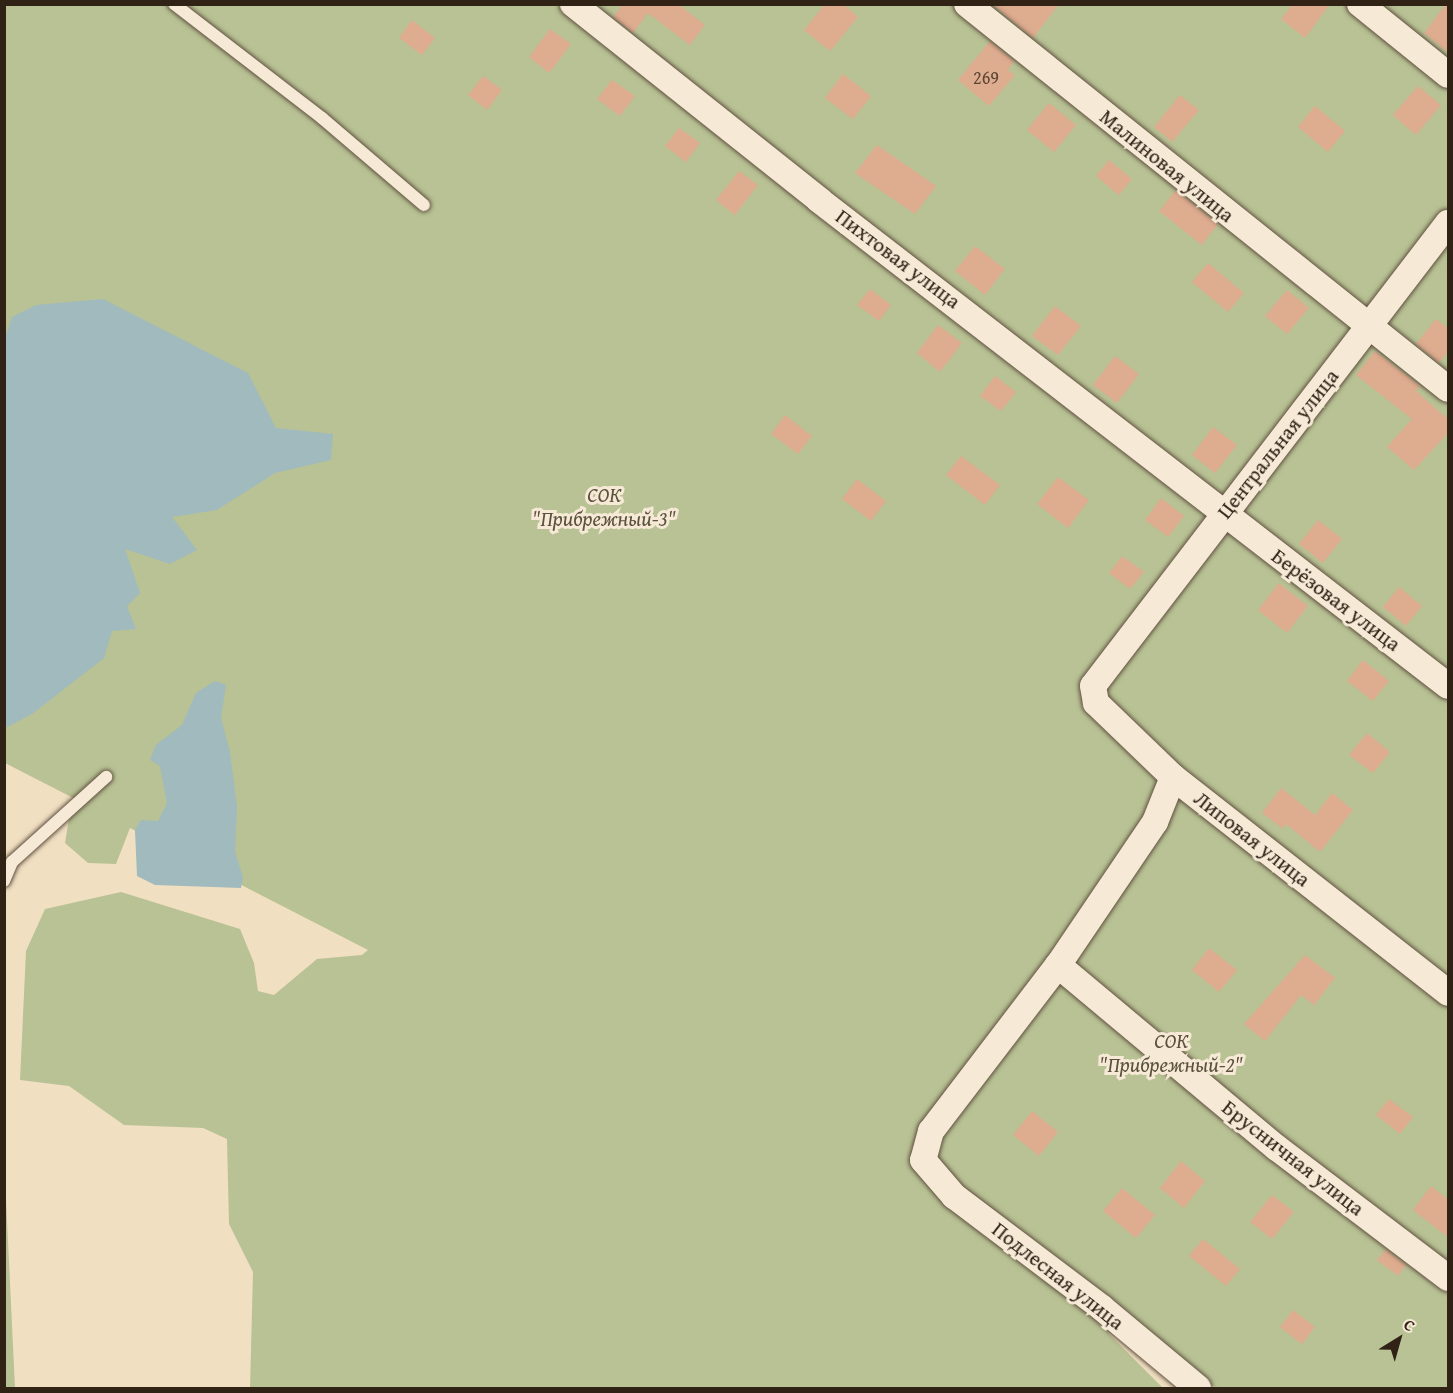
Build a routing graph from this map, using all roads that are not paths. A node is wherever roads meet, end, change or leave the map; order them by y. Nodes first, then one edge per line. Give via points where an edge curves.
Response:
1 (174, 4) edge
2 (573, 4) edge
3 (967, 4) edge
4 (1360, 4) edge
5 (1449, 75) edge
6 (424, 205) dead end
7 (1449, 223) edge
8 (1368, 328) junction
9 (1449, 389) edge
10 (1223, 514) junction
11 (1107, 665) joint
12 (1449, 686) edge
13 (106, 777) dead end
14 (1173, 777) junction
15 (4, 881) edge
16 (1058, 965) junction
17 (1449, 993) edge
18 (1449, 1278) edge
19 (1198, 1389) edge

1 - 6 lane via 322,118
2 - 10 street, Пихтовая улица
3 - 8 street, Малиновая улица
4 - 5 street
7 - 8 street, Центральная улица
8 - 9 street, Малиновая улица
8 - 10 street, Центральная улица
10 - 11 street, Центральная улица
10 - 12 street, Берёзовая улица
11 - 14 street, Липовая улица via 1093,686 1096,703
13 - 15 lane via 12,862
14 - 16 street via 1155,822
14 - 17 street, Липовая улица
16 - 18 street, Брусничная улица via 1277,1148
16 - 19 street, Подлесная улица via 932,1131 923,1160 954,1196 1102,1308

